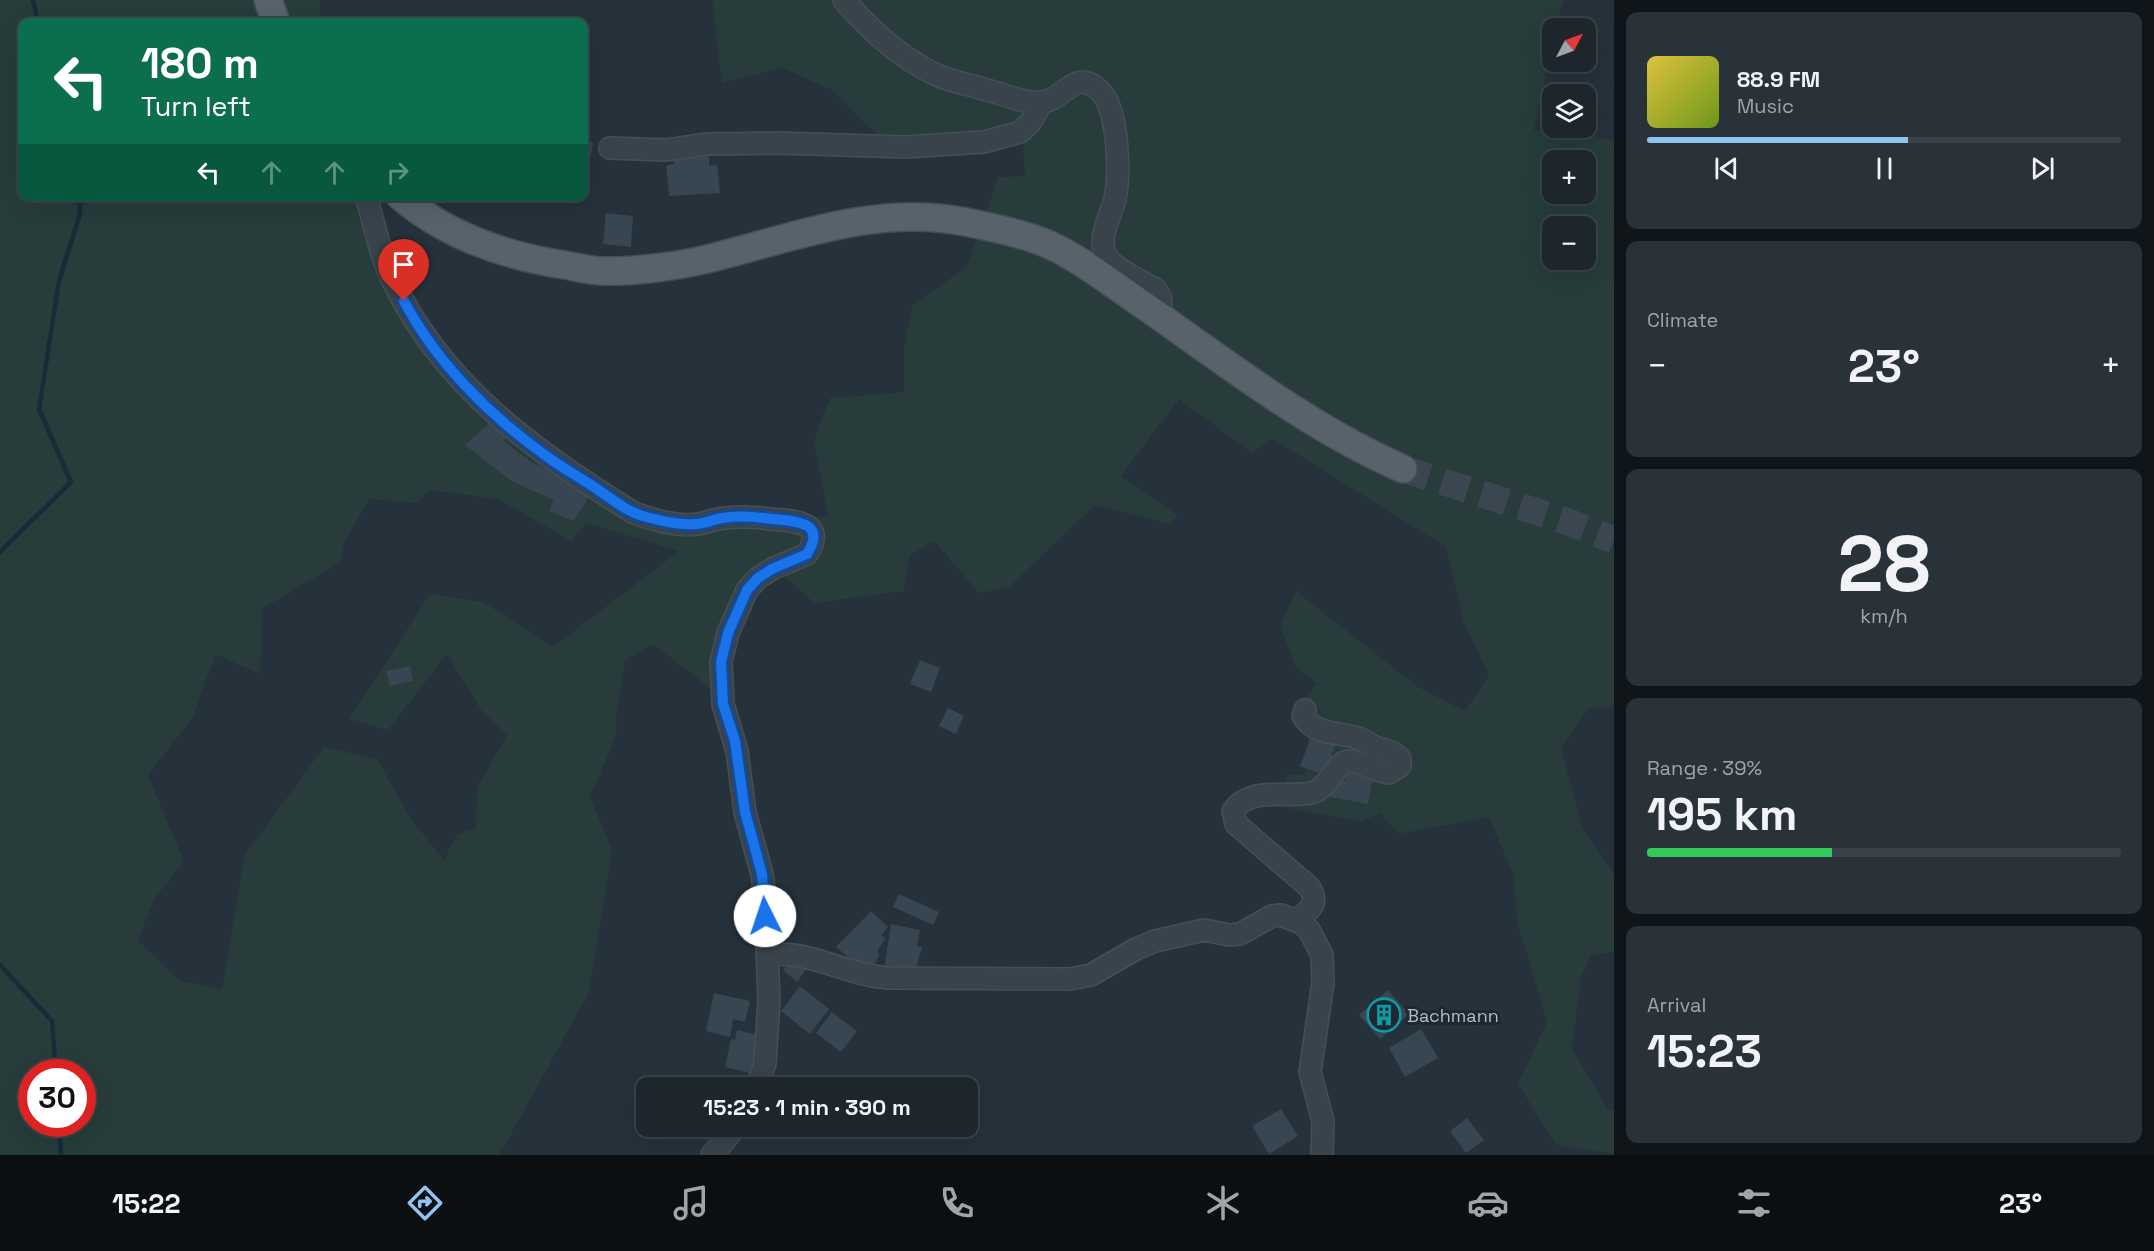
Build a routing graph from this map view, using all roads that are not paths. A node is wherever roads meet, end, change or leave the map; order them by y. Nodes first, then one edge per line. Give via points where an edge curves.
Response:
1 (267, 0) edge
2 (844, 0) edge
3 (274, 18) edge
4 (1041, 104) junction
5 (610, 148) dead end
6 (367, 201) edge
7 (407, 201) edge
8 (1159, 316) junction
9 (1403, 470) tunnel mouth
10 (1305, 710) dead end
11 (1296, 920) junction
12 (767, 956) junction
13 (761, 1077) edge
14 (727, 1137) edge
15 (712, 1155) edge
16 (1322, 1155) edge

1 - 3 main road
2 - 4 street via 886,42 941,77
4 - 5 street via 1020,132 984,142 906,147 779,142 706,144 666,150
4 - 8 street via 1051,102 1080,81 1100,90 1107,100 1118,160 1115,198 1103,247 1112,262 1160,295
6 - 12 street via 389,273 411,314 458,379 544,455 644,516 698,524 723,518 764,518 800,522 812,532 814,539 807,554 772,569 747,590 728,633 721,662 723,704 735,741 745,812 762,874
7 - 8 main road via 441,225 482,245 530,260 603,271 705,259 853,221 909,217 964,222 1056,248
8 - 9 main road via 1312,422
10 - 11 street via 1307,723 1317,729 1361,739 1396,754 1400,766 1382,773 1346,761 1327,784 1313,793 1252,796 1239,801 1233,811 1236,824 1313,894 1312,906
11 - 12 street via 1272,916 1240,934 1204,930 1155,941 1091,975 1070,979 888,978 860,974 817,960 781,954
11 - 16 street via 1309,930 1322,955 1323,983 1310,1072 1323,1121
12 - 13 street via 770,1000
14 - 15 street

